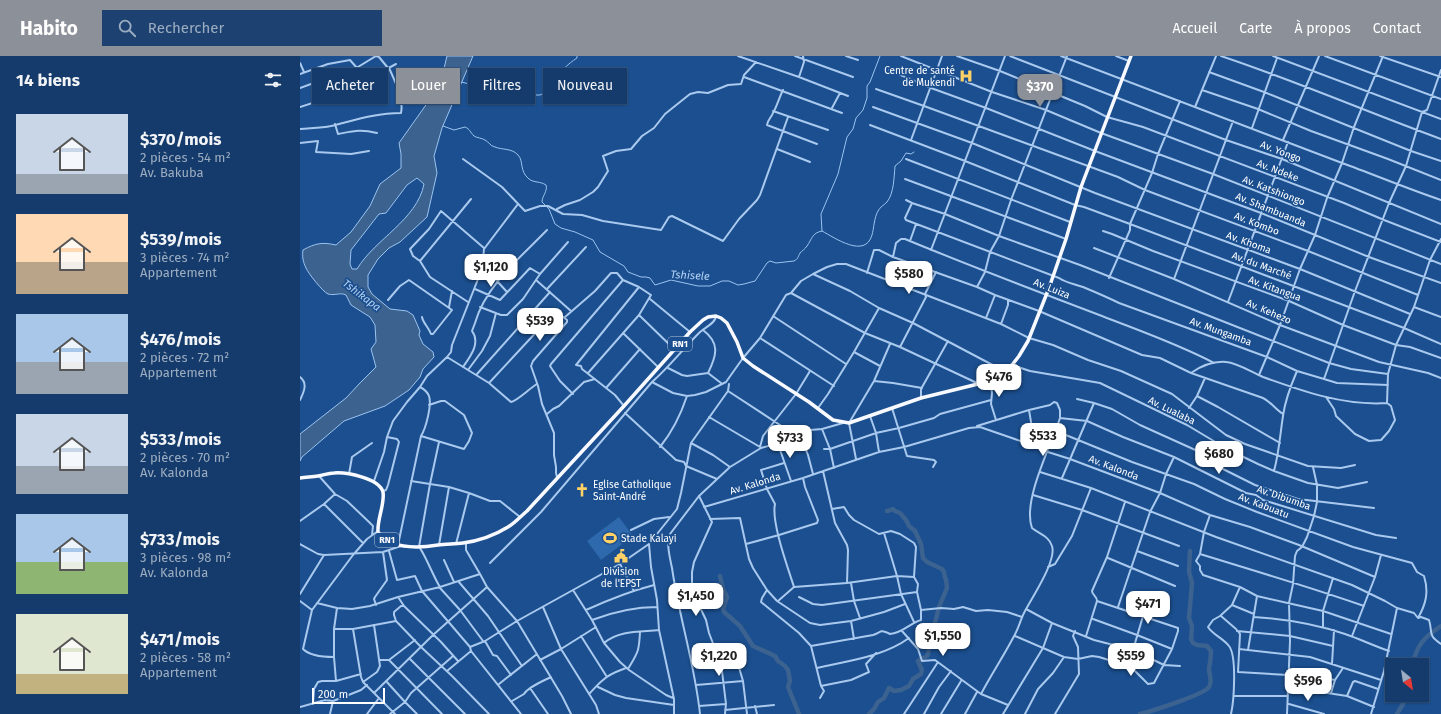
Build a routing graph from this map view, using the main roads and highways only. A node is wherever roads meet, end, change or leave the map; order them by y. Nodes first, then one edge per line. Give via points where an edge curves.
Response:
1 (1130, 56) edge
2 (300, 478) edge

1 - 2 highway, RN1 via 1081,187 1060,258 1029,338 1012,365 990,379 921,398 849,423 833,420 743,358 727,323 716,316 708,317 690,332 520,517 510,526 483,538 427,548 390,543 378,531 383,498 380,487 374,482 349,474 334,473

